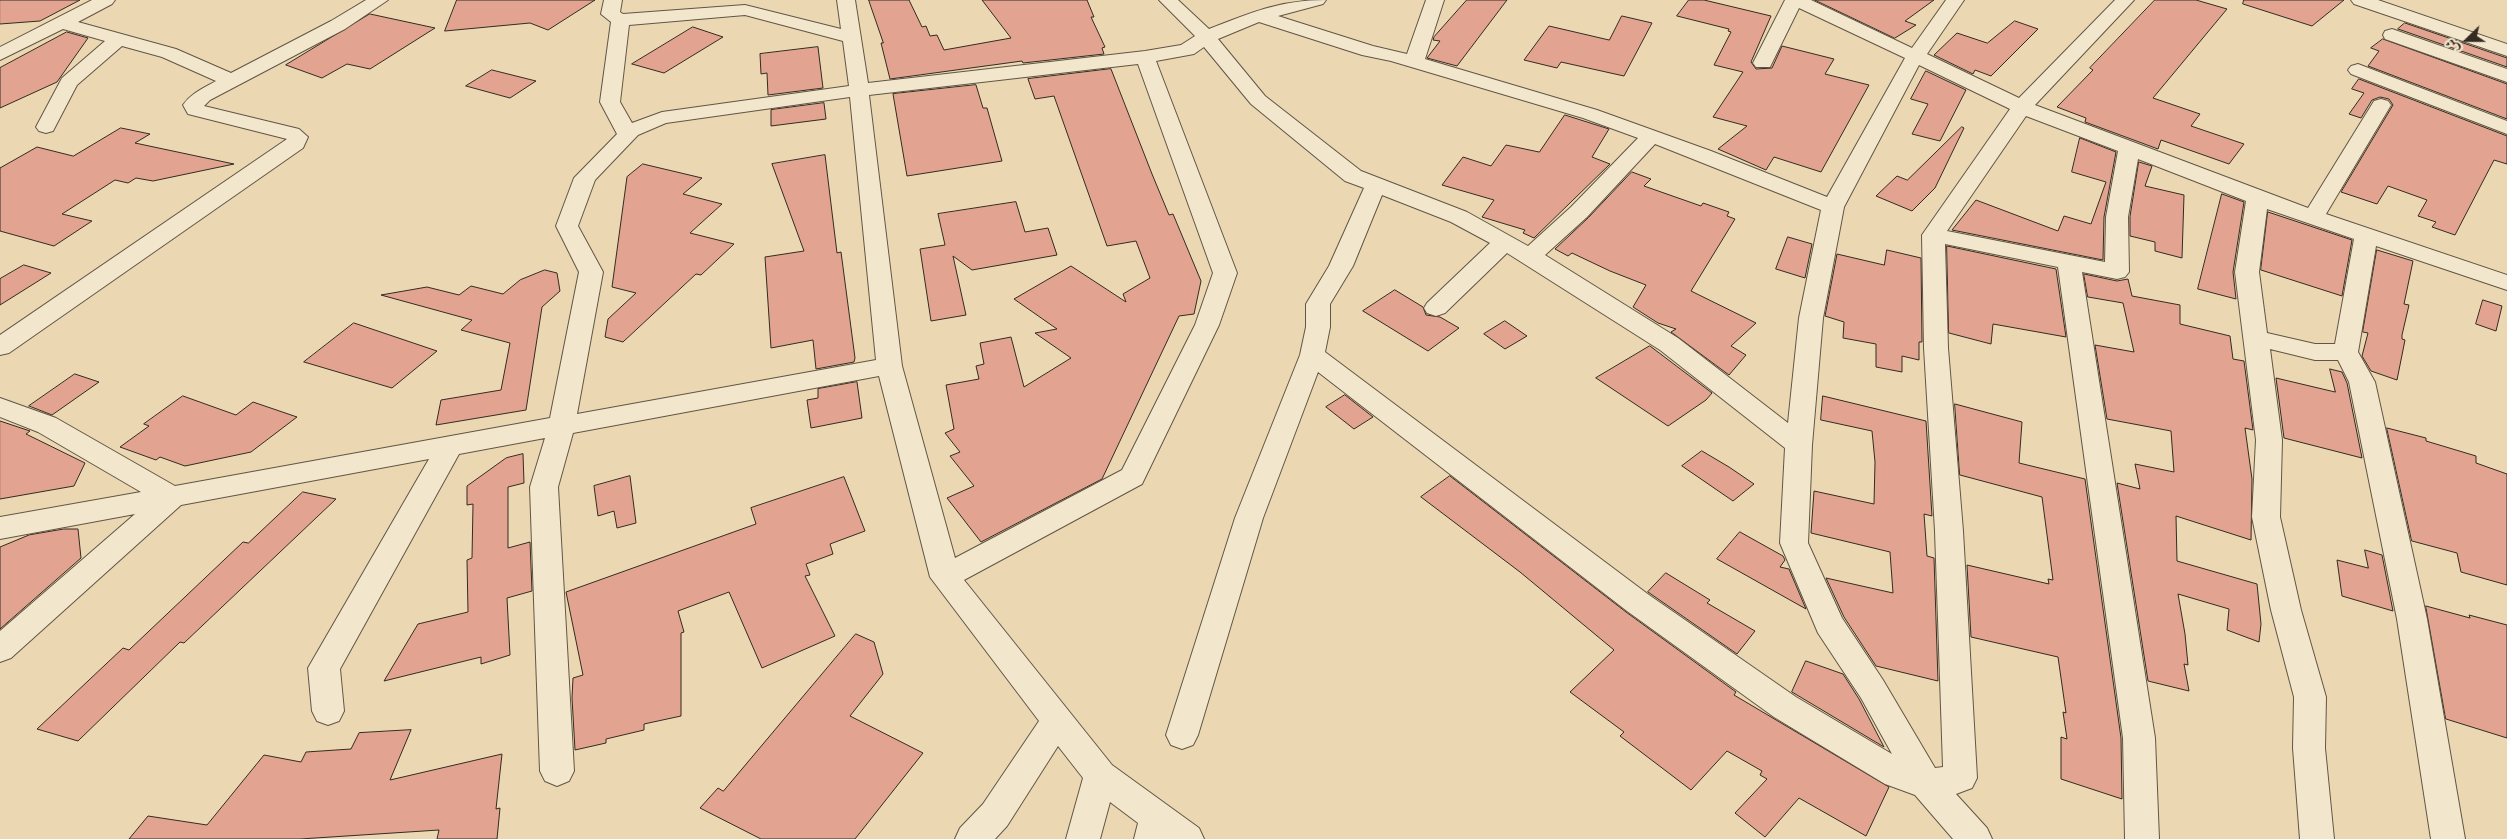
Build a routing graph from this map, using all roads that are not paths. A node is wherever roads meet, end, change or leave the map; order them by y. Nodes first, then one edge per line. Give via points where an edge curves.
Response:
1 (106, 0) edge
2 (379, 0) edge
3 (613, 0) edge
4 (846, 0) edge
5 (1168, 0) edge
6 (1317, 0) edge
7 (1435, 0) edge
8 (1796, 0) edge
9 (1955, 0) edge
10 (2125, 0) edge
11 (2360, 0) edge
12 (1258, 16) junction
13 (620, 20) junction
14 (62, 23) junction
15 (2392, 35) dead end
16 (37, 36) junction
17 (1206, 37) junction
18 (853, 38) junction
19 (0, 39) edge
20 (119, 39) junction
21 (2507, 50) edge
22 (0, 54) edge
23 (1916, 56) junction
24 (1145, 57) junction
25 (1414, 62) junction
26 (1762, 63) dead end
27 (2358, 70) dead end
28 (2507, 76) edge
29 (232, 81) junction
30 (859, 90) junction
31 (2381, 105) dead end
32 (2022, 107) junction
33 (46, 127) dead end
34 (2507, 128) edge
35 (628, 135) junction
36 (1652, 136) junction
37 (2128, 149) junction
38 (1376, 184) junction
39 (2256, 198) junction
40 (1833, 207) junction
41 (2313, 218) junction
42 (1933, 235) junction
43 (2366, 236) junction
44 (1505, 242) junction
45 (1530, 256) junction
46 (2069, 262) junction
47 (2507, 284) edge
48 (1436, 308) dead end
49 (2255, 338) junction
50 (0, 347) edge
51 (2346, 352) junction
52 (1312, 355) junction
53 (889, 366) junction
54 (0, 407) edge
55 (562, 426) junction
56 (1799, 445) junction
57 (450, 446) junction
58 (172, 497) junction
59 (0, 528) edge
60 (945, 578) junction
61 (0, 649) edge
62 (328, 711) dead end
63 (1057, 721) junction
64 (1182, 735) dead end
65 (557, 771) dead end
66 (1100, 775) junction
67 (1927, 785) junction
68 (1154, 828) edge
69 (972, 839) edge
70 (1083, 839) edge
71 (1187, 839) edge
72 (1974, 839) edge
73 (2142, 839) edge
74 (2317, 839) edge
75 (2448, 839) edge

1 - 14 street
2 - 29 street
3 - 13 street via 610,14
4 - 18 street
5 - 17 street
6 - 12 street
7 - 25 street
8 - 23 street
8 - 26 street
9 - 23 street
10 - 32 street
11 - 21 street
12 - 17 street
12 - 25 street
13 - 18 street via 745,10
13 - 35 street via 610,102
14 - 16 street
14 - 20 street
15 - 28 street
16 - 19 street
16 - 22 street
17 - 24 street via 1187,50
17 - 38 street via 1258,100 1353,176
18 - 30 street
20 - 29 street via 169,53
20 - 33 street via 69,82
23 - 32 street
23 - 40 street
24 - 30 street
24 - 60 street via 1225,273 1208,324 1132,477
25 - 36 street via 1590,114
27 - 34 street
29 - 50 street via 198,99 193,108 292,133 298,137 296,144
30 - 35 street via 662,118
30 - 53 street
31 - 41 street
32 - 37 street
32 - 42 street
35 - 55 street via 584,178 567,226 591,272
36 - 40 street
36 - 45 street via 1579,212
37 - 39 street
37 - 46 street via 2117,216 2117,272
38 - 44 street via 1459,216
38 - 52 street via 1341,266 1318,304 1318,327
39 - 41 street
39 - 49 street via 2247,272
40 - 56 street via 1811,318
41 - 43 street
42 - 46 street
42 - 67 street via 1936,348 1949,531 1960,778
43 - 47 street
43 - 51 street
44 - 45 street
44 - 48 street
45 - 56 street via 1669,344
46 - 73 street via 2139,738
49 - 51 street via 2314,352
49 - 74 street via 2269,440 2266,516 2286,610 2310,697 2309,748
51 - 75 street via 2364,390 2412,618
52 - 64 street via 1249,518
52 - 67 street via 1638,603 1784,706 1897,774
53 - 55 street
53 - 60 street
54 - 58 street via 48,425
55 - 57 street
55 - 65 street via 544,486
56 - 67 street via 1794,543 1829,624 1872,689
57 - 58 street
57 - 62 street via 324,668
58 - 59 street
58 - 61 street
60 - 63 street
63 - 66 street
63 - 69 street via 995,816
66 - 68 street
66 - 70 street
67 - 72 street
68 - 71 street

